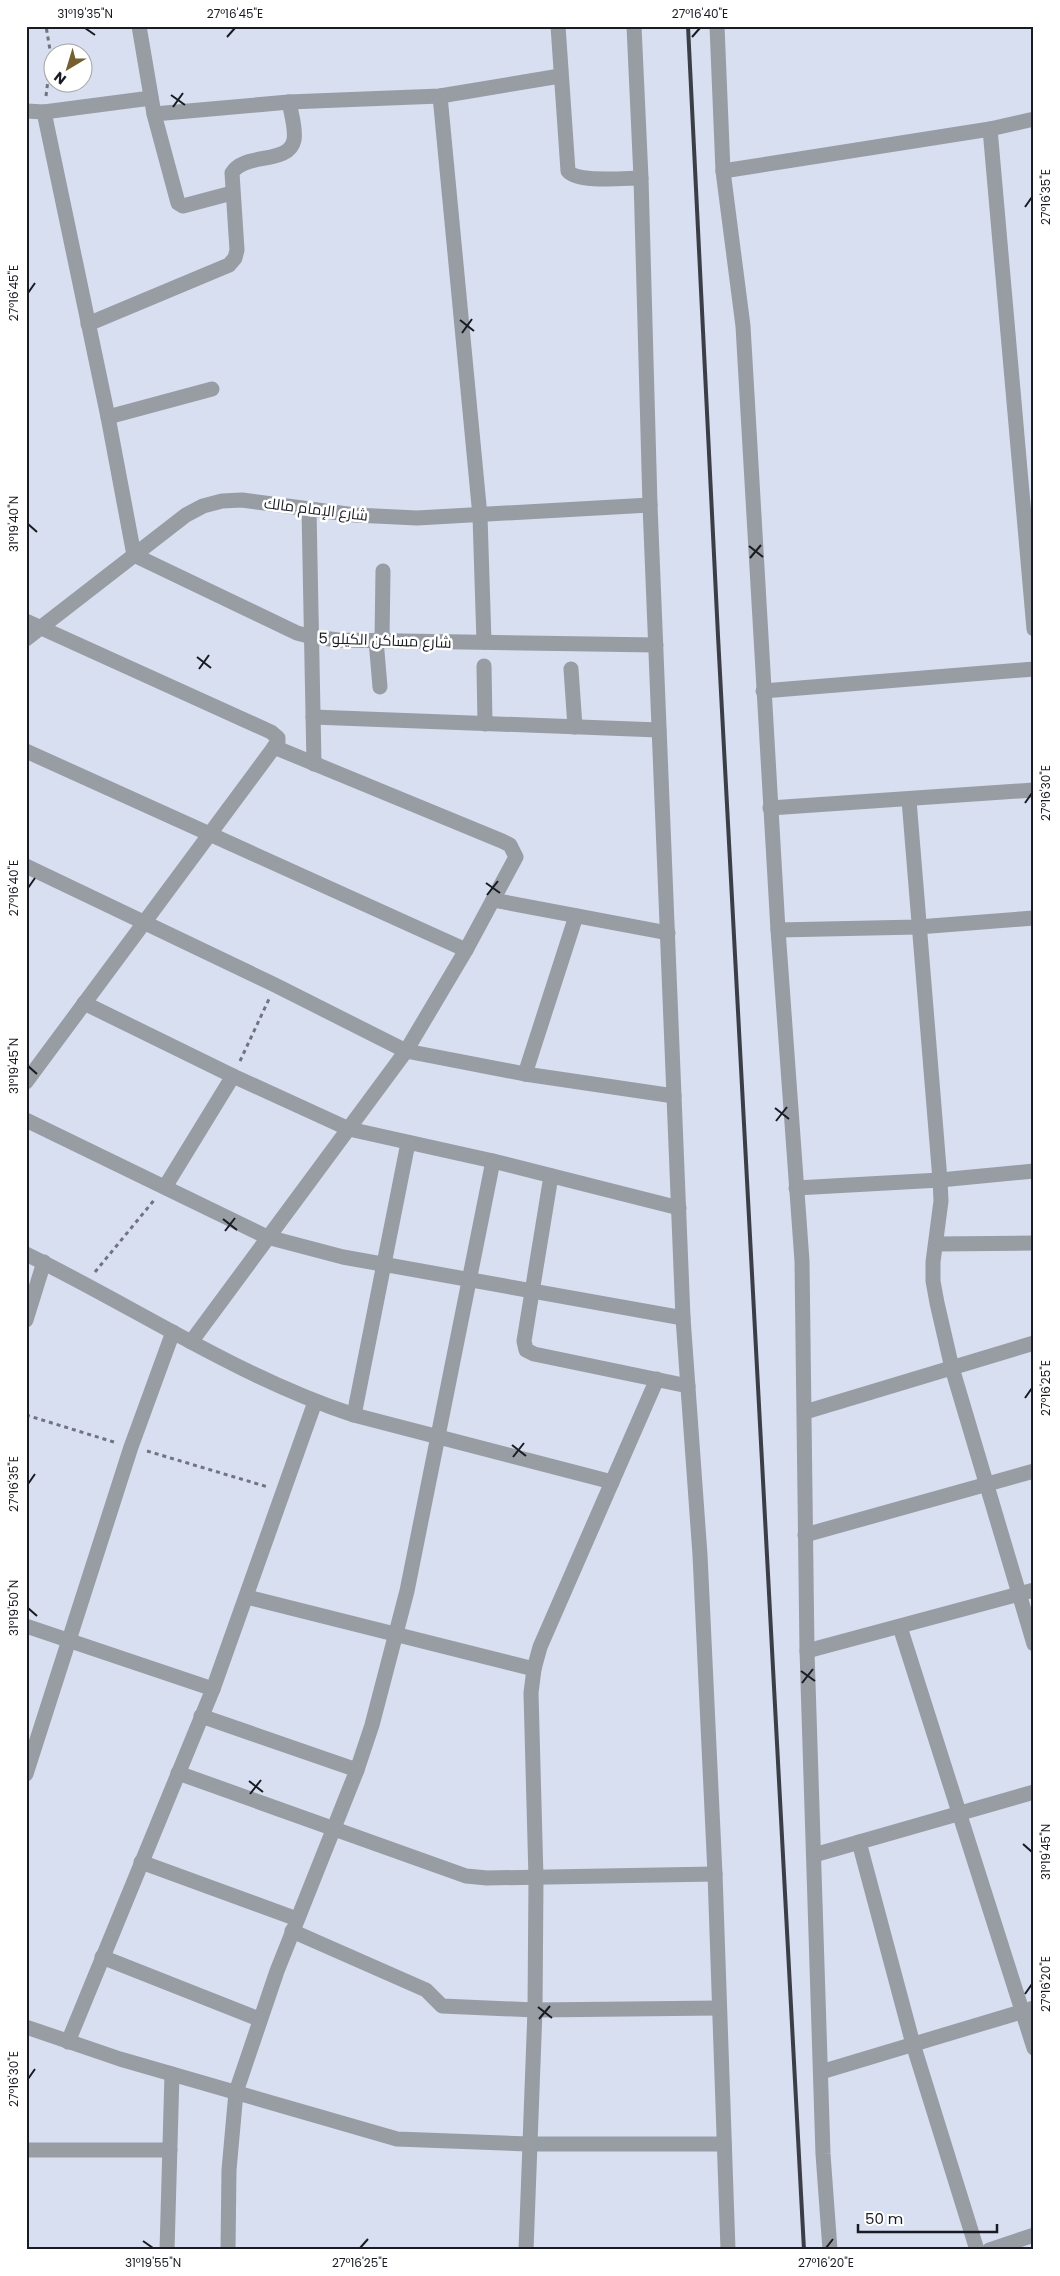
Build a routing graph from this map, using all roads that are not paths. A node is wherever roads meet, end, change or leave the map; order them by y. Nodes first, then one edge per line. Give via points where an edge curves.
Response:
1 (139, 26) edge
2 (558, 26) edge
3 (634, 26) edge
4 (717, 26) edge
5 (560, 76) junction
6 (440, 96) junction
7 (151, 98) junction
8 (289, 102) junction
9 (26, 111) edge
10 (44, 112) junction
11 (154, 114) junction
12 (1034, 119) edge
13 (990, 129) junction
14 (723, 171) junction
15 (641, 178) junction
16 (232, 193) junction
17 (88, 324) junction
18 (212, 390) dead end
19 (108, 417) junction
20 (650, 504) junction
21 (309, 509) junction
22 (480, 516) junction
23 (134, 555) junction
24 (382, 571) dead end
25 (33, 624) edge
26 (1034, 629) edge
27 (312, 637) junction
28 (26, 639) edge
29 (379, 640) junction
30 (484, 642) junction
31 (656, 645) junction
32 (484, 666) dead end
33 (572, 669) dead end
34 (1034, 669) edge
35 (380, 688) dead end
36 (763, 691) junction
37 (313, 717) junction
38 (485, 724) junction
39 (575, 727) junction
40 (659, 730) junction
41 (274, 747) junction
42 (26, 751) edge
43 (314, 764) junction
44 (1034, 790) edge
45 (909, 800) junction
46 (770, 808) junction
47 (209, 835) junction
48 (27, 867) edge
49 (493, 900) junction
50 (576, 916) junction
51 (1034, 918) edge
52 (143, 923) junction
53 (918, 927) junction
54 (778, 930) junction
55 (668, 933) junction
56 (466, 950) junction
57 (84, 1003) junction
58 (406, 1051) junction
59 (525, 1074) junction
60 (233, 1076) junction
61 (26, 1082) edge
62 (674, 1096) junction
63 (26, 1120) edge
64 (349, 1129) junction
65 (408, 1143) junction
66 (493, 1161) junction
67 (1034, 1171) edge
68 (551, 1176) junction
69 (940, 1180) junction
70 (165, 1188) junction
71 (796, 1188) junction
72 (679, 1208) junction
73 (267, 1237) junction
74 (1034, 1243) edge
75 (936, 1244) junction
76 (26, 1254) edge
77 (44, 1262) junction
78 (383, 1265) junction
79 (469, 1279) junction
80 (533, 1290) junction
81 (683, 1318) junction
82 (26, 1320) edge
83 (174, 1332) junction
84 (191, 1342) junction
85 (1034, 1343) edge
86 (952, 1368) junction
87 (657, 1380) junction
88 (688, 1386) junction
89 (315, 1402) junction
90 (805, 1412) junction
91 (354, 1415) junction
92 (439, 1436) junction
93 (1034, 1471) edge
94 (612, 1482) junction
95 (986, 1484) junction
96 (805, 1535) junction
97 (1034, 1590) edge
98 (1018, 1595) junction
99 (247, 1597) junction
100 (26, 1626) edge
101 (900, 1628) junction
102 (396, 1635) junction
103 (69, 1640) junction
104 (1034, 1644) edge
105 (807, 1651) junction
106 (534, 1669) junction
107 (213, 1689) junction
108 (201, 1716) junction
109 (358, 1770) junction
110 (178, 1773) junction
111 (26, 1774) edge
112 (1034, 1792) edge
113 (959, 1813) junction
114 (335, 1828) junction
115 (859, 1842) junction
116 (814, 1855) junction
117 (141, 1862) junction
118 (715, 1874) junction
119 (536, 1878) junction
120 (294, 1926) junction
121 (102, 1957) junction
122 (719, 2008) junction
123 (535, 2010) junction
124 (1028, 2010) edge
125 (259, 2020) junction
126 (26, 2028) edge
127 (68, 2042) junction
128 (914, 2044) junction
129 (1034, 2048) edge
130 (821, 2072) junction
131 (172, 2074) junction
132 (236, 2092) junction
133 (528, 2144) junction
134 (724, 2144) junction
135 (26, 2150) edge
136 (170, 2150) junction
137 (1034, 2235) edge
138 (167, 2250) edge
139 (228, 2250) edge
140 (526, 2250) edge
141 (728, 2250) edge
142 (830, 2250) edge
143 (977, 2250) edge
144 (989, 2250) edge

1 - 7 street
2 - 5 street
3 - 15 street
4 - 14 street
5 - 6 street
5 - 15 street via 567,166 571,175 582,178
6 - 8 street
6 - 22 street
7 - 10 street
7 - 11 street
8 - 11 street
8 - 16 street via 294,132 291,147 285,153 236,166 232,173
9 - 10 street
10 - 17 street
11 - 16 street via 178,204 186,205
12 - 13 street
13 - 14 street
13 - 26 street
14 - 36 street via 742,326
15 - 20 street
16 - 17 street via 237,250 229,265
17 - 19 street
18 - 19 street
19 - 23 street
20 - 22 street, شارع الإمام مالك
20 - 31 street
21 - 22 street, شارع الإمام مالك via 386,517
21 - 23 street, شارع الإمام مالك via 242,500 222,501 186,515
21 - 27 street
22 - 30 street
23 - 25 street, شارع الإمام مالك
23 - 27 street, شارع مساكن الكيلو 5 via 297,633
24 - 29 street
25 - 28 street, شارع الإمام مالك
25 - 41 street via 271,732 278,738
27 - 29 street, شارع مساكن الكيلو 5
27 - 37 street
29 - 30 street, شارع مساكن الكيلو 5
29 - 35 street
30 - 31 street, شارع مساكن الكيلو 5
31 - 40 street
32 - 38 street
33 - 39 street
34 - 36 street
36 - 46 street
37 - 38 street
37 - 43 street
38 - 39 street
39 - 40 street
40 - 55 street
41 - 43 street
41 - 47 street
42 - 47 street
43 - 49 street via 510,844 516,857
44 - 45 street
45 - 46 street
45 - 53 street
46 - 54 street
47 - 52 street
47 - 56 street
48 - 52 street
49 - 50 street
49 - 56 street
50 - 55 street
50 - 59 street
51 - 53 street
52 - 57 street
52 - 58 street via 275,984
53 - 54 street
53 - 69 street
54 - 71 street
55 - 62 street
56 - 58 street
57 - 60 street
57 - 61 street
58 - 59 street
58 - 64 street
59 - 62 street
60 - 64 street
60 - 70 street
62 - 72 street
63 - 70 street
64 - 65 street
64 - 73 street
65 - 66 street
65 - 78 street
66 - 68 street
66 - 79 street
67 - 69 street
68 - 72 street
68 - 80 street
69 - 71 street
69 - 75 street
70 - 73 street
71 - 90 street via 802,1261
72 - 81 street
73 - 78 street
73 - 84 street
74 - 75 street
75 - 86 street via 933,1281
76 - 77 street
77 - 82 street
77 - 83 street
78 - 79 street
78 - 91 street
79 - 80 street
79 - 92 street
80 - 81 street
80 - 87 street via 524,1341 530,1353
81 - 88 street
83 - 84 street
83 - 103 street via 131,1447
84 - 89 street
85 - 86 street
86 - 90 street
86 - 95 street
87 - 88 street
87 - 94 street
88 - 118 street via 700,1555
89 - 91 street
89 - 99 street
90 - 96 street
91 - 92 street
92 - 94 street
92 - 102 street
93 - 95 street
94 - 106 street via 540,1648
95 - 96 street
95 - 98 street
96 - 105 street
97 - 98 street
98 - 101 street
98 - 104 street
99 - 102 street
99 - 107 street
100 - 103 street
101 - 105 street
101 - 113 street
102 - 106 street
102 - 109 street
103 - 107 street
103 - 111 street
105 - 116 street
106 - 119 street via 531,1693
107 - 108 street
108 - 109 street
108 - 110 street
109 - 114 street
110 - 114 street
110 - 117 street
112 - 113 street
113 - 115 street
113 - 124 street
114 - 119 street via 466,1876
114 - 120 street
115 - 116 street
115 - 128 street
116 - 130 street
117 - 120 street
117 - 121 street
118 - 119 street
118 - 122 street
119 - 123 street
120 - 123 street via 426,1990 442,2006
120 - 125 street
121 - 125 street
121 - 127 street
122 - 123 street
122 - 134 street
123 - 133 street
124 - 128 street
124 - 129 street
125 - 132 street
126 - 127 street
127 - 131 street
128 - 130 street
128 - 143 street
130 - 142 street via 822,2154
131 - 132 street
131 - 136 street
132 - 133 street via 389,2138
132 - 139 street via 229,2170
133 - 134 street
133 - 140 street
134 - 141 street
135 - 136 street
136 - 138 street
137 - 144 street

